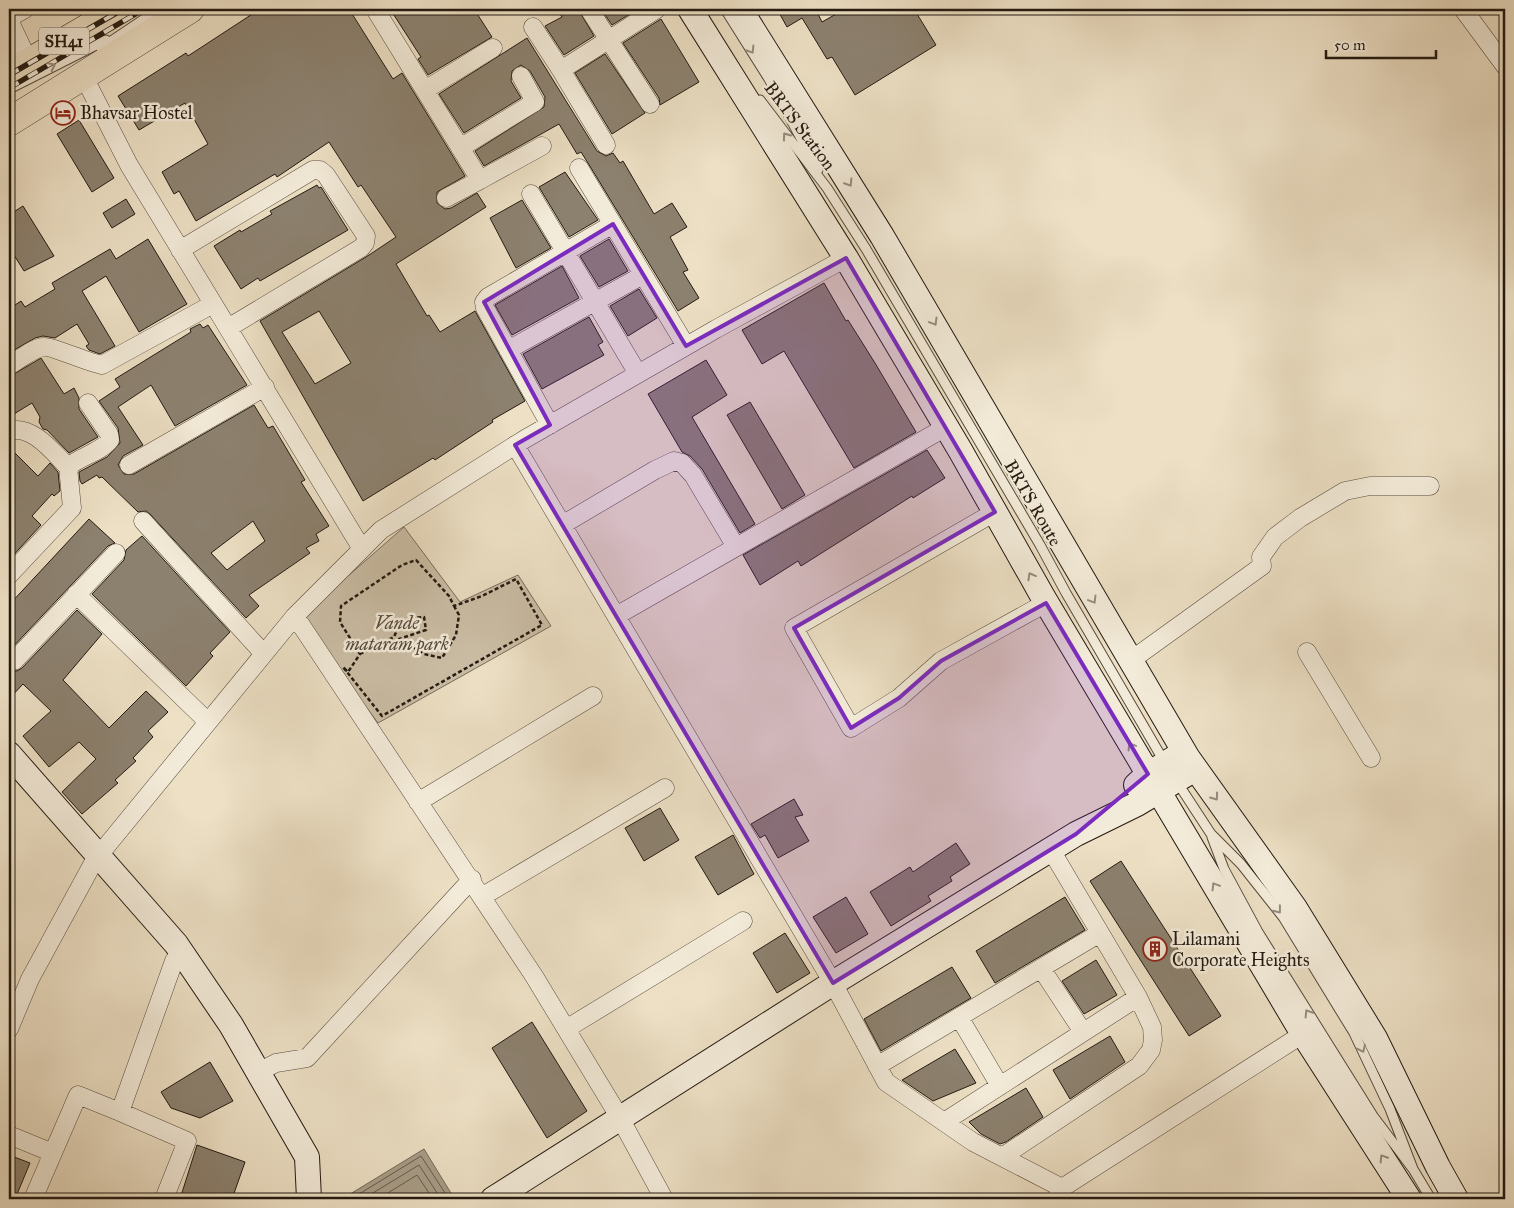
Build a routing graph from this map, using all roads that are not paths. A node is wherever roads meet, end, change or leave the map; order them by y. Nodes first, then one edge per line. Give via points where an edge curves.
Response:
1 (25, 9) edge
2 (158, 9) edge
3 (169, 9) edge
4 (190, 9) edge
5 (375, 9) edge
6 (590, 9) edge
7 (657, 9) edge
8 (690, 9) edge
9 (725, 9) edge
10 (740, 9) edge
11 (1463, 9) edge
12 (129, 17) edge
13 (9, 19) edge
14 (533, 27) dead end
15 (609, 40) junction
16 (493, 48) dead end
17 (1505, 66) edge
18 (19, 68) edge
19 (561, 70) junction
20 (75, 74) junction
21 (521, 76) dead end
22 (9, 89) edge
23 (425, 90) junction
24 (754, 92) dead end
25 (650, 104) dead end
26 (9, 122) edge
27 (606, 145) dead end
28 (542, 146) dead end
29 (460, 148) junction
30 (579, 168) dead end
31 (480, 180) junction
32 (827, 188) junction
33 (530, 194) dead end
34 (446, 198) dead end
35 (613, 224) junction
36 (180, 250) junction
37 (565, 252) junction
38 (846, 258) junction
39 (643, 275) junction
40 (595, 302) junction
41 (213, 304) junction
42 (228, 328) junction
43 (686, 346) junction
44 (508, 350) junction
45 (9, 366) edge
46 (638, 374) junction
47 (265, 387) junction
48 (88, 402) dead end
49 (550, 425) junction
50 (946, 427) junction
51 (9, 431) edge
52 (515, 445) junction
53 (129, 466) dead end
54 (68, 467) junction
55 (1430, 486) dead end
56 (995, 512) junction
57 (142, 521) dead end
58 (562, 525) junction
59 (736, 547) junction
60 (362, 549) junction
61 (116, 553) dead end
62 (9, 575) edge
63 (76, 594) junction
64 (1046, 603) junction
65 (295, 616) junction
66 (616, 616) junction
67 (1307, 652) dead end
68 (264, 654) junction
69 (1130, 660) junction
70 (14, 661) dead end
71 (593, 696) dead end
72 (208, 722) junction
73 (9, 754) edge
74 (1371, 758) dead end
75 (9, 772) edge
76 (1171, 772) junction
77 (666, 788) dead end
78 (418, 802) junction
79 (1211, 834) junction
80 (1050, 850) junction
81 (95, 861) junction
82 (472, 879) junction
83 (483, 896) junction
84 (743, 922) dead end
85 (1100, 933) junction
86 (174, 961) junction
87 (1041, 968) junction
88 (833, 983) junction
89 (1138, 997) junction
90 (959, 1017) junction
91 (9, 1028) edge
92 (566, 1029) junction
93 (1083, 1032) junction
94 (1303, 1034) junction
95 (877, 1066) junction
96 (258, 1072) junction
97 (1000, 1086) junction
98 (120, 1112) junction
99 (620, 1118) junction
100 (944, 1122) junction
101 (9, 1136) edge
102 (53, 1153) junction
103 (1002, 1157) junction
104 (1413, 1169) junction
105 (1059, 1194) edge
106 (33, 1199) edge
107 (164, 1199) edge
108 (294, 1199) edge
109 (310, 1199) edge
110 (493, 1199) edge
111 (664, 1199) edge
112 (1409, 1199) edge
113 (1431, 1199) edge
114 (1456, 1199) edge

1 - 13 street
2 - 12 lane
3 - 12 lane
4 - 20 main road
5 - 23 street
6 - 15 street
7 - 15 street
8 - 38 main road
9 -> 32 lane, BRTS Station via 769,80
10 -> 69 main road via 882,236
11 - 17 street
12 - 18 main road, SH41
12 - 20 lane
22 -> 12 lane
13 - 18 street
14 - 19 street
15 - 19 street
15 - 25 street
16 - 23 street
19 - 27 street
20 - 26 main road
20 - 36 street
21 - 29 street via 536,102
23 - 29 street
32 -> 24 lane, BRTS Station
28 - 31 street
29 - 31 street
30 - 35 street
31 - 34 street
32 - 76 lane, BRTS Route via 1040,544
33 - 37 street
35 - 37 street
35 - 39 street
36 - 41 street
36 - 42 street via 313,170 320,170 326,175 366,236 361,248
37 - 40 street
37 - 44 street via 484,302
38 - 43 street
38 - 50 main road
39 - 40 street
39 - 43 street
40 - 44 street
40 - 46 street
41 - 42 street
41 - 45 street via 102,365 43,347
42 - 47 street
43 - 46 street
44 - 49 street
46 - 49 street
47 - 53 street
47 - 60 street
48 - 54 street via 110,440
49 - 52 street
50 - 56 main road
50 - 59 street
51 - 54 street via 16,428 35,435
52 - 58 street
52 - 60 street via 381,530
54 - 62 street via 72,508
55 - 69 street via 1370,486 1345,491 1275,537 1261,557 1262,566
64 -> 56 main road
56 - 64 street via 794,628 851,728 900,698 941,661
57 - 68 street
58 - 59 street via 674,461 682,463 693,474
58 - 66 street
59 - 66 street
60 - 65 street
61 - 63 street
63 - 70 street
63 - 72 street
76 -> 64 main road
65 - 68 street
65 - 78 street
66 - 88 street
67 - 74 street
68 - 72 street
69 - 76 main road
71 - 78 street
72 - 81 street
73 - 81 main road
75 - 81 main road
76 - 79 lane, BRTS Route
76 - 80 main road
94 -> 76 main road
76 -> 114 main road via 1294,908 1375,1038
77 - 83 street
78 - 82 street
104 -> 79 lane via 1373,1116 1258,932 1224,869
79 -> 104 lane via 1241,864 1283,917 1354,1033 1390,1109
80 - 85 street
80 - 88 main road
81 - 86 main road
81 - 91 street via 30,979
81 - 96 main road via 176,944 231,1025
82 - 83 street
82 - 96 street via 307,1058 276,1063
83 - 92 street
84 - 92 street
85 - 87 street
85 - 89 street
86 - 98 street
86 - 108 main road via 220,1031 294,1160
87 - 90 street
87 - 93 street
88 - 95 street
88 - 99 main road
89 - 93 street
89 - 103 street via 1152,1027 1153,1040 1151,1050 1139,1066
90 - 95 street
90 - 97 street
92 - 99 street
93 - 97 street
94 - 105 street
112 -> 94 main road
95 - 100 street via 886,1082
96 - 109 main road via 307,1157
97 - 100 street
98 - 102 street via 78,1095
98 - 107 street via 187,1141
99 - 110 main road
99 - 111 street
100 - 103 street
101 - 102 street
102 - 106 street
103 - 105 street
104 - 113 lane

